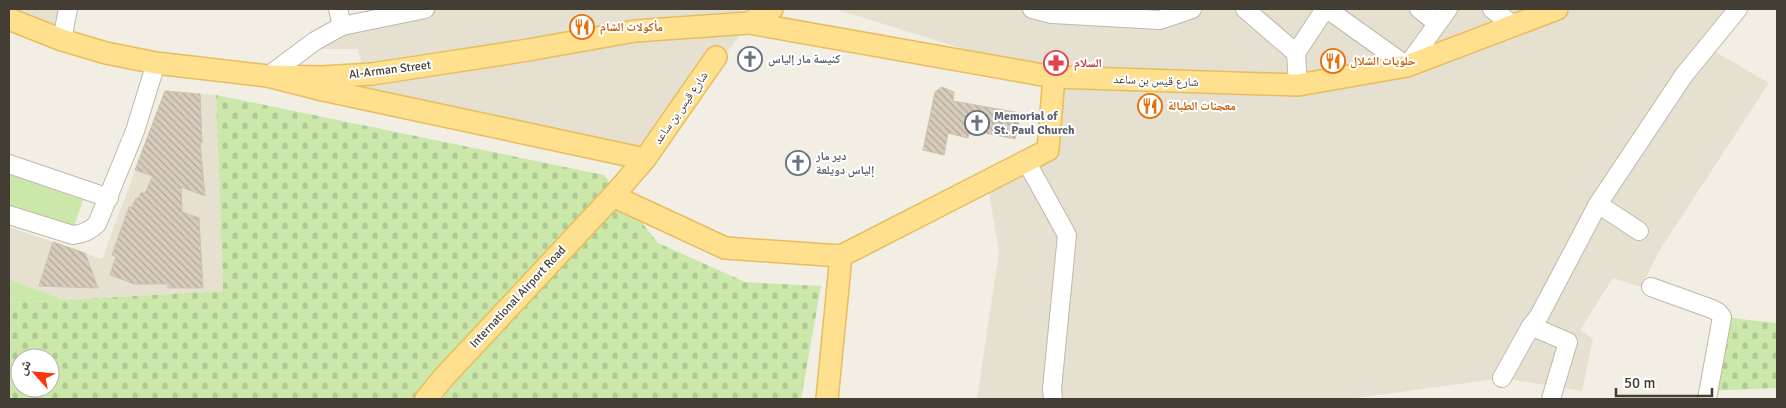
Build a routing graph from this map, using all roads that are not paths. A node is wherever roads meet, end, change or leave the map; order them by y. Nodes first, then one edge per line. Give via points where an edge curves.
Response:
1 (68, 9) edge
2 (338, 9) edge
3 (425, 9) edge
4 (772, 9) edge
5 (1032, 9) edge
6 (1192, 9) edge
7 (1245, 9) edge
8 (1326, 9) edge
9 (1419, 9) edge
10 (1448, 9) edge
11 (1492, 9) edge
12 (1556, 9) edge
13 (1738, 9) edge
14 (9, 19) edge
15 (749, 23) junction
16 (1438, 23) junction
17 (1513, 25) junction
18 (342, 26) junction
19 (62, 40) junction
20 (1296, 53) junction
21 (716, 58) dead end
22 (156, 63) junction
23 (1407, 66) junction
24 (372, 74) junction
25 (268, 76) junction
26 (1054, 77) junction
27 (1298, 85) junction
28 (370, 99) junction
29 (645, 159) junction
30 (1026, 161) junction
31 (9, 164) edge
32 (613, 196) junction
33 (109, 198) junction
34 (1598, 204) junction
35 (9, 215) edge
36 (1640, 231) dead end
37 (841, 256) junction
38 (1651, 287) dead end
39 (1531, 326) junction
40 (1502, 378) dead end
41 (426, 399) edge
42 (827, 399) edge
43 (1053, 399) edge
44 (1551, 399) edge
45 (1707, 399) edge

1 - 19 street
2 - 18 street
3 - 18 street
4 - 15 main road, Al-Arman Street
5 - 6 street via 1052,14 1160,20
7 - 20 street
8 - 20 street
8 - 23 street
9 - 16 street
10 - 16 street
11 - 17 street
12 - 17 main road, شارع قيس بن ساعد
13 - 34 street via 1684,76
14 - 19 main road, Al-Arman Street
15 - 24 main road, Al-Arman Street via 635,32
15 - 26 main road, شارع قيس بن ساعد
16 - 23 street
17 - 23 main road, شارع قيس بن ساعد
18 - 25 street via 315,41
19 - 22 main road, Al-Arman Street
20 - 27 street
21 - 29 main road, شارع قيس بن ساعد
22 - 25 main road, Al-Arman Street
22 - 33 street via 135,131
23 - 27 main road, شارع قيس بن ساعد
24 - 25 main road, Al-Arman Street
24 - 28 main road via 366,86
25 - 28 main road
26 - 27 main road, شارع قيس بن ساعد
26 - 30 main road via 1048,150
28 - 29 main road
29 - 32 main road, شارع قيس بن ساعد
30 - 37 main road
30 - 43 street via 1067,234
31 - 33 street
32 - 37 main road via 725,248
32 - 41 main road, International Airport Road
33 - 35 street via 97,224 82,234 63,233
34 - 36 street
34 - 39 street
37 - 42 main road
38 - 45 street via 1712,309 1722,317
39 - 40 street
39 - 44 street via 1568,342

